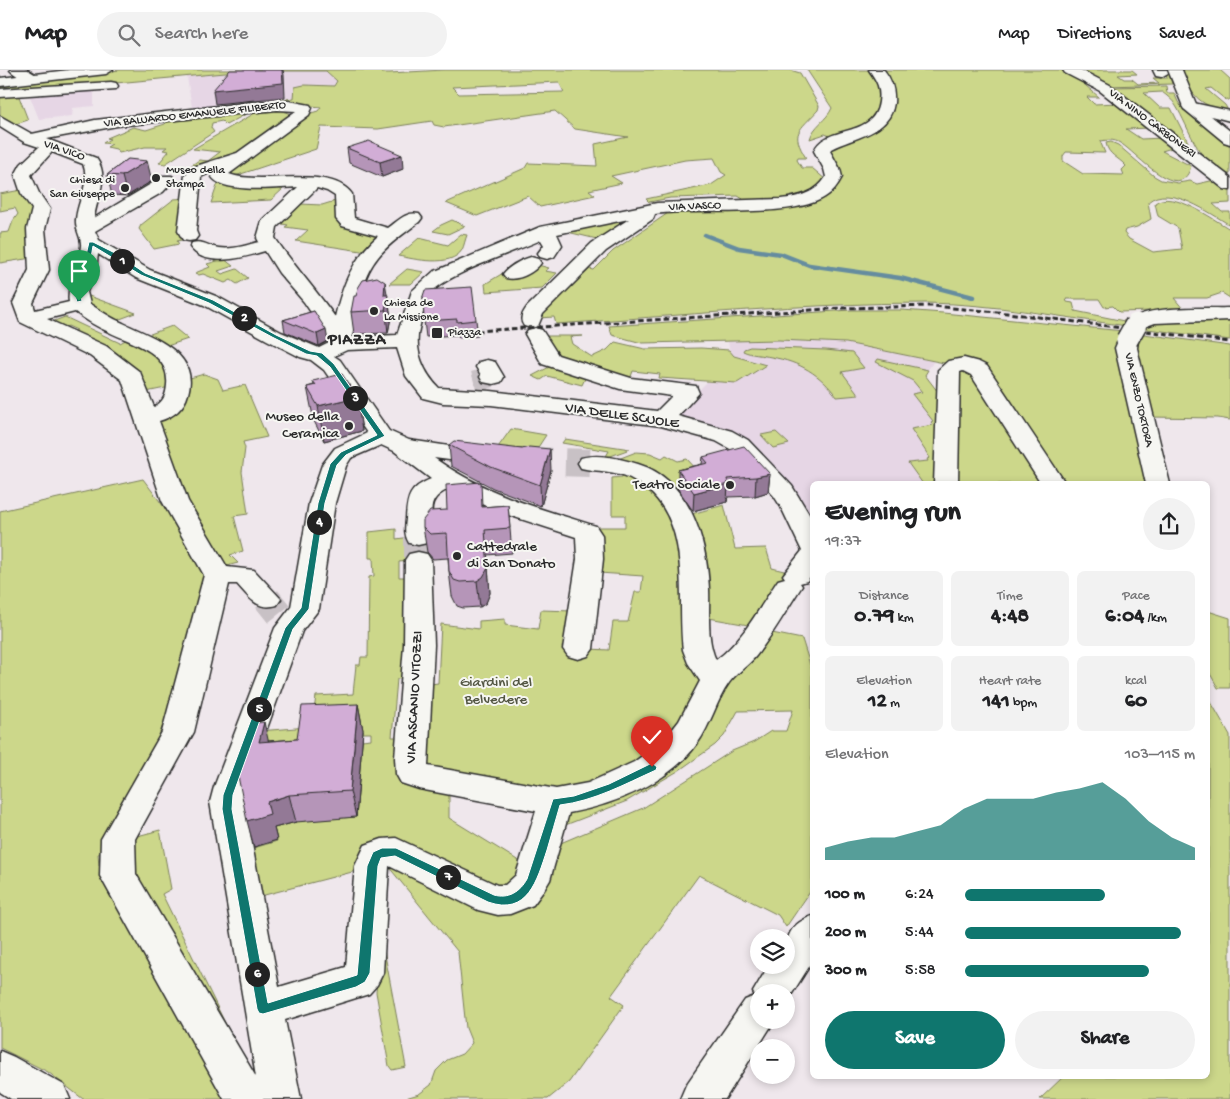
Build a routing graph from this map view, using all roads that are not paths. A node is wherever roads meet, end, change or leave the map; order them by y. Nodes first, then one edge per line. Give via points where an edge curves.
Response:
1 (17, 70) edge
2 (106, 70) edge
3 (876, 70) edge
4 (1070, 70) edge
5 (1166, 71) edge
6 (34, 78) junction
7 (0, 82) edge
8 (111, 86) dead end
9 (22, 92) junction
10 (0, 93) edge
11 (1189, 106) junction
12 (1230, 116) edge
13 (132, 121) junction
14 (4, 125) edge
15 (1230, 139) edge
16 (51, 143) junction
17 (244, 154) junction
18 (166, 180) dead end
19 (313, 183) junction
20 (1230, 185) edge
21 (657, 208) junction
22 (413, 218) dead end
23 (546, 231) junction
24 (88, 235) junction
25 (390, 236) junction
26 (268, 245) junction
27 (547, 253) dead end
28 (531, 263) dead end
29 (513, 274) dead end
30 (83, 298) junction
31 (1230, 314) edge
32 (27, 318) junction
33 (407, 341) junction
34 (342, 342) junction
35 (163, 350) junction
36 (320, 354) junction
37 (190, 361) dead end
38 (146, 417) junction
39 (662, 419) junction
40 (391, 441) junction
41 (507, 460) tunnel mouth
42 (590, 463) tunnel mouth
43 (450, 480) junction
44 (946, 481) edge
45 (1052, 481) edge
46 (1157, 481) edge
47 (810, 542) edge
48 (799, 572) edge
49 (218, 575) junction
50 (278, 614) junction
51 (578, 649) dead end
52 (716, 678) junction
53 (556, 802) junction
54 (810, 935) edge
55 (777, 984) edge
56 (263, 1009) junction
57 (750, 1026) edge
58 (0, 1070) edge
59 (49, 1099) edge
60 (246, 1099) edge
61 (280, 1099) edge
62 (701, 1099) edge

1 - 6 street
2 - 6 street
3 - 21 street, VIA VASCO via 887,86 886,109 871,127 824,146 822,151 834,177 817,195 791,203
4 - 20 street, VIA NINO CARBONERI via 1105,88
5 - 11 street
6 - 7 street
8 - 9 street
9 - 10 street
9 - 14 street via 30,115
11 - 12 street
11 - 15 street
13 - 16 street, VIA BALUARDO EMANUELE FILIBERTO
13 - 16 street
13 - 17 street, VIA BALUARDO EMANUELE FILIBERTO via 258,107 305,108 304,112
14 - 16 street, VIA VICO
16 - 24 street, VIA VICO via 93,164 94,187 84,217
16 - 32 street via 23,175 40,209 36,230 39,270 23,303
17 - 19 street, VIA BALUARDO EMANUELE FILIBERTO via 221,172 220,177 236,181
17 - 26 street via 193,175 187,231 210,254 220,255
18 - 24 street via 101,221
19 - 25 street via 331,186 341,192 348,222
19 - 26 street via 267,226
21 - 23 street, VIA VASCO
21 - 39 street via 599,248 531,317 533,328 550,358 628,384 688,391
22 - 25 street
23 - 27 street via 553,245
23 - 33 street, VIA VASCO via 440,276 422,291
24 - 30 street via 85,270 77,292
24 - 36 street via 143,274 211,301 274,336 308,352
25 - 34 street via 371,252 357,278 349,300
26 - 34 street via 312,298
28 - 29 street
30 - 32 street
30 - 35 street via 115,327
31 - 46 street, VIA ENZO TORTORA via 1144,319 1132,332 1126,348
32 - 38 street via 98,351 120,366 132,377
33 - 34 street
33 - 39 street, VIA DELLE SCUOLE via 415,372 428,391 463,384 516,401
34 - 36 street
35 - 37 street
35 - 38 street via 177,366 178,390 168,410
36 - 40 street
38 - 49 street via 175,501
39 - 47 street, VIA DELLE SCUOLE via 717,433 736,442 789,499
40 - 41 street
40 - 43 street
40 - 50 street via 343,453 334,464 322,503 305,609
42 - 52 street via 614,464 634,470 658,484 674,502 691,544 698,652 705,667
43 - 51 street via 508,507 589,534 590,560
43 - 53 street, VIA ASCANIO VITOZZI via 428,489 419,500 419,645 412,774
44 - 45 street via 949,370 961,364 979,371
48 - 52 street, VIA ASCANIO VITOZZI via 738,658
49 - 50 street via 244,576
49 - 60 street via 178,732 118,839 118,876
50 - 56 street via 227,802
52 - 53 street, VIA ASCANIO VITOZZI via 691,728 668,755 647,770 612,786 575,800
53 - 56 street via 532,880 527,889 510,901 491,899 396,852 377,855 372,866 361,979
54 - 55 street
56 - 61 street
57 - 62 street
58 - 59 street

